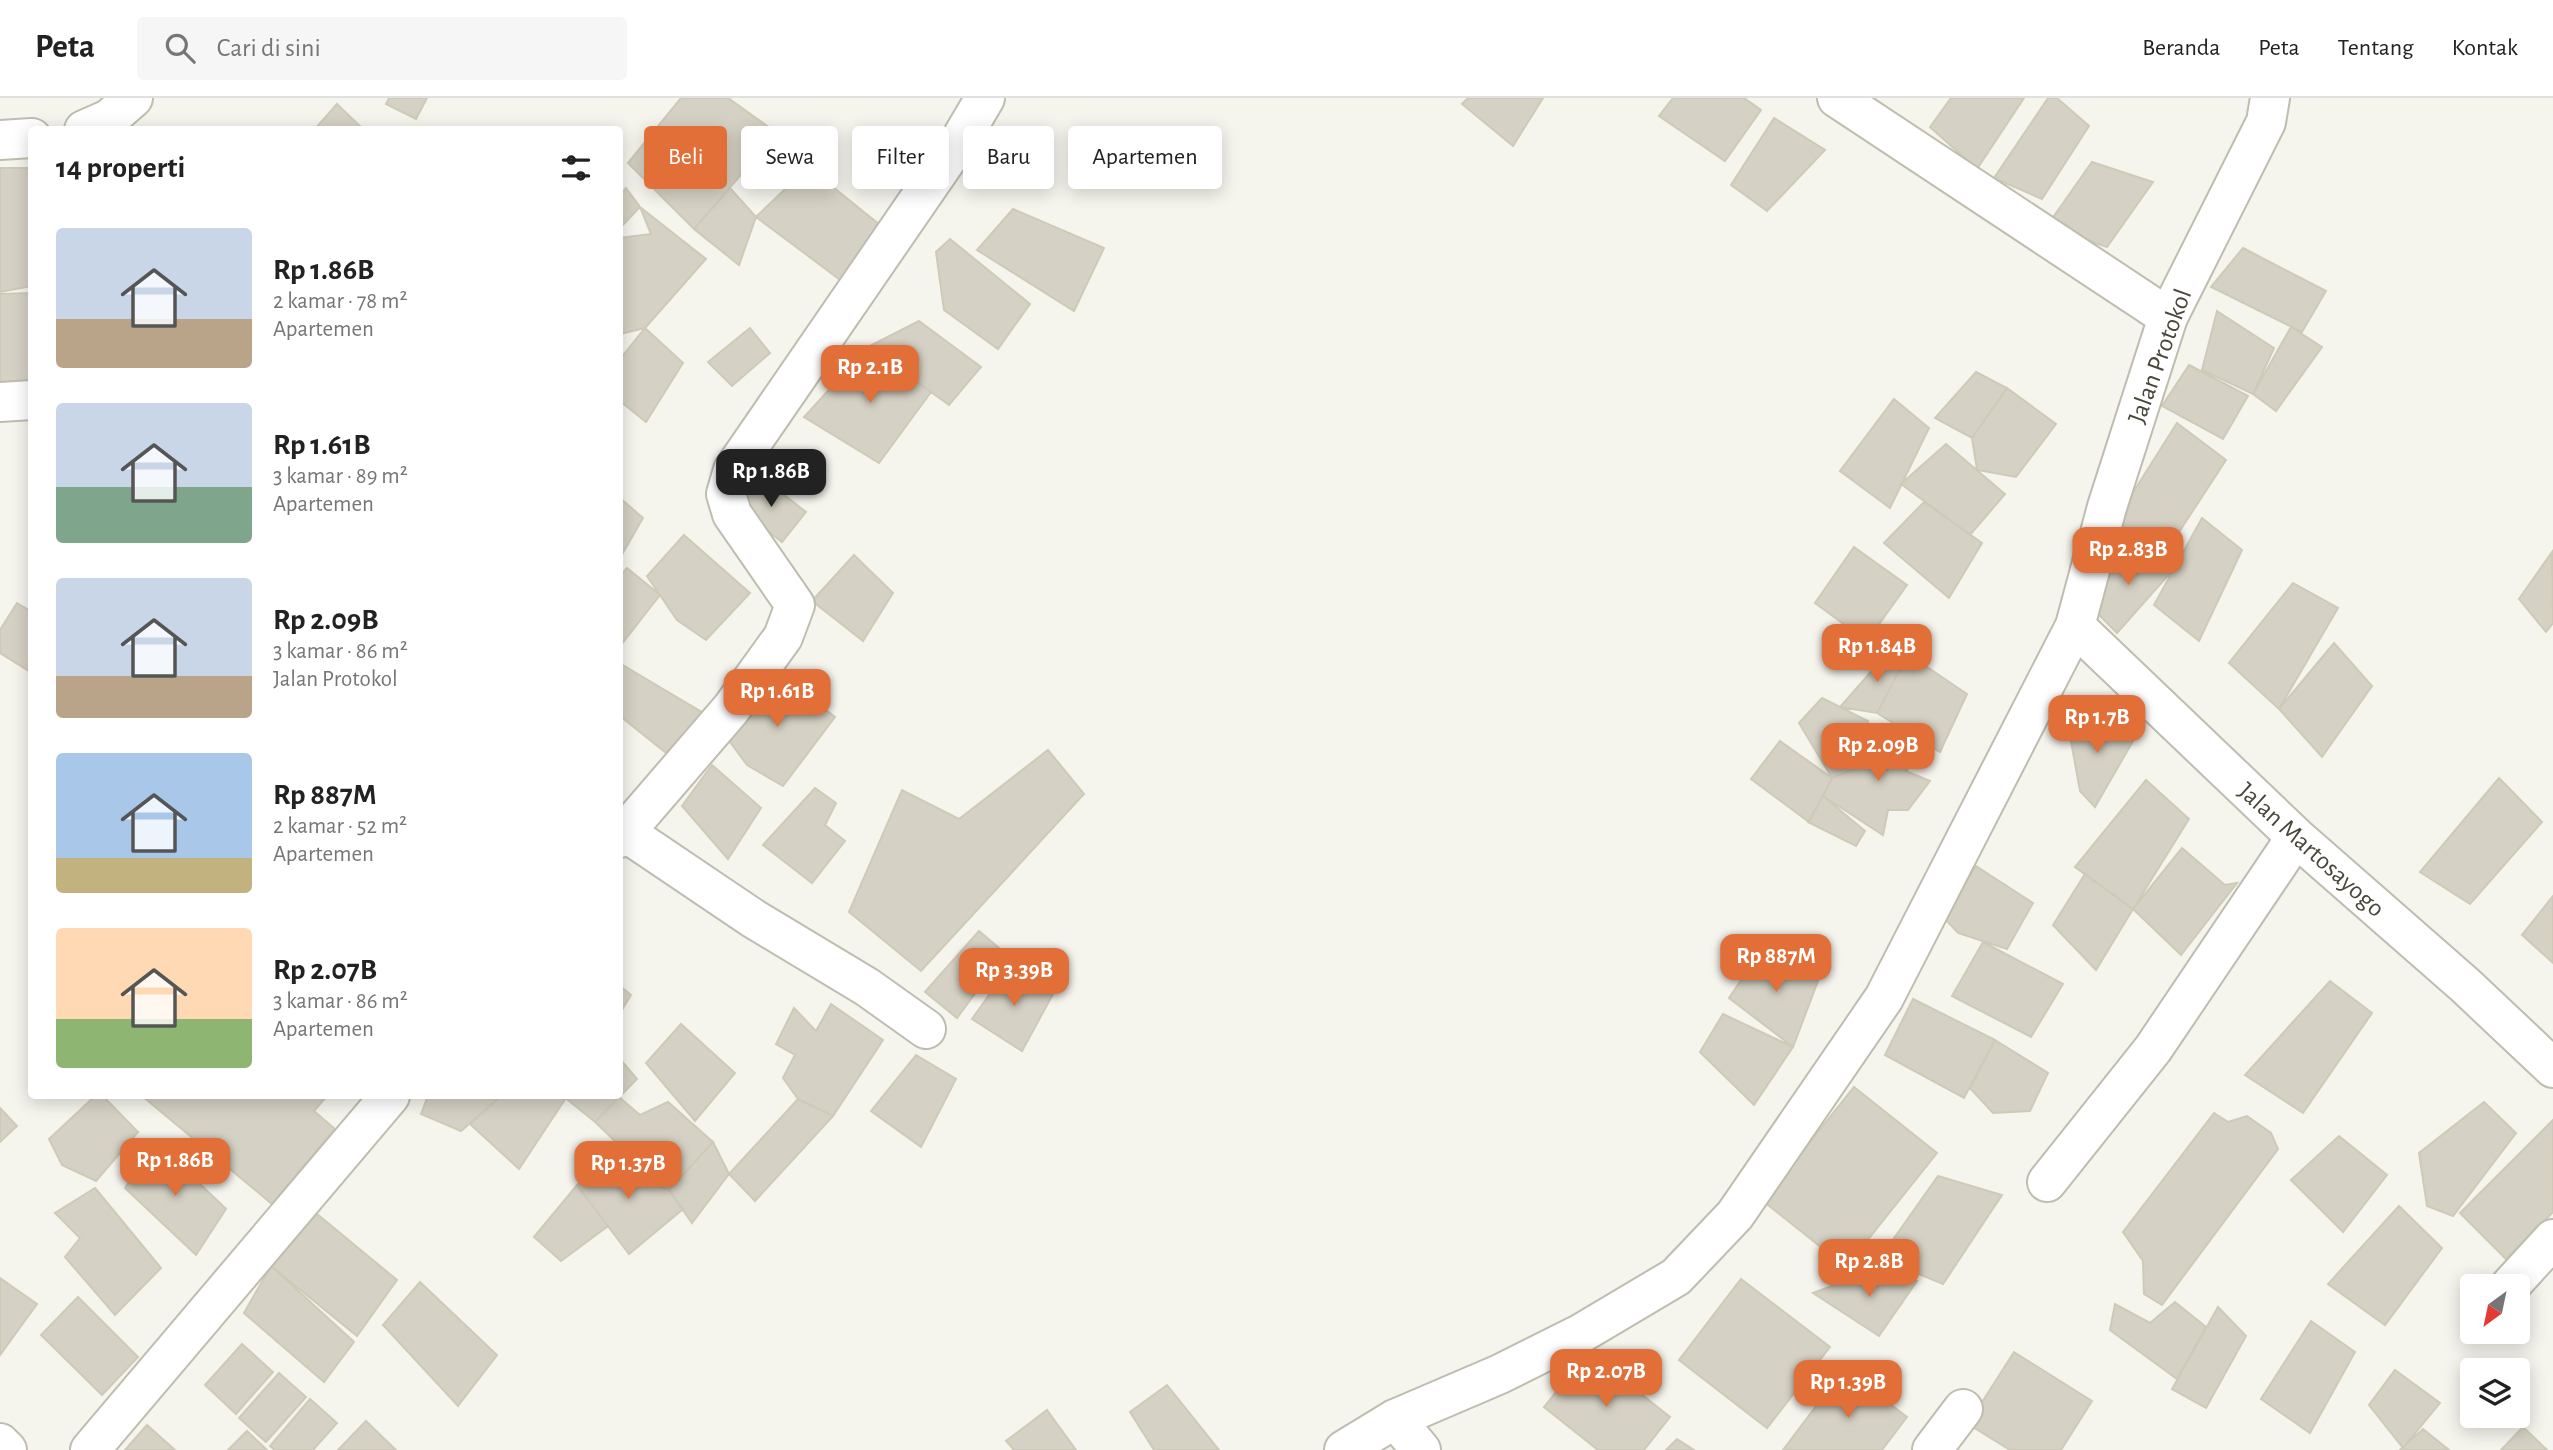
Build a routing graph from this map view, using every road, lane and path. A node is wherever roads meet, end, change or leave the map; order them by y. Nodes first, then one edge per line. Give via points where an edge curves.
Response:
1 (985, 98) edge
2 (1837, 98) edge
3 (2270, 98) edge
4 (28, 138) edge
5 (0, 140) edge
6 (2168, 317) junction
7 (28, 400) edge
8 (0, 402) edge
9 (2075, 626) junction
10 (623, 834) edge
11 (623, 836) edge
12 (2296, 837) junction
13 (926, 1029) dead end
14 (2553, 1068) edge
15 (387, 1099) edge
16 (2047, 1182) dead end
17 (2553, 1239) edge
18 (2521, 1274) edge
19 (1963, 1409) dead end
20 (1395, 1419) junction
21 (0, 1443) edge
22 (7, 1450) edge
23 (90, 1450) edge
24 (1344, 1450) edge
25 (1421, 1450) edge
26 (1932, 1450) edge

1 - 10 street via 733,470 726,494 732,514 795,605 783,637 731,709
2 - 6 street
3 - 6 street, Jalan Protokol via 2266,121
4 - 5 street
6 - 9 street, Jalan Protokol via 2107,507
7 - 8 street
9 - 12 street, Jalan Martosayogo
9 - 20 street, Jalan Protokol via 1884,998 1735,1215 1676,1277 1580,1334
11 - 13 street
12 - 14 street, Jalan Martosayogo
12 - 16 street via 2153,1049
15 - 23 street
17 - 18 street
19 - 26 street
20 - 24 street, Jalan Protokol
20 - 25 street
21 - 22 street

